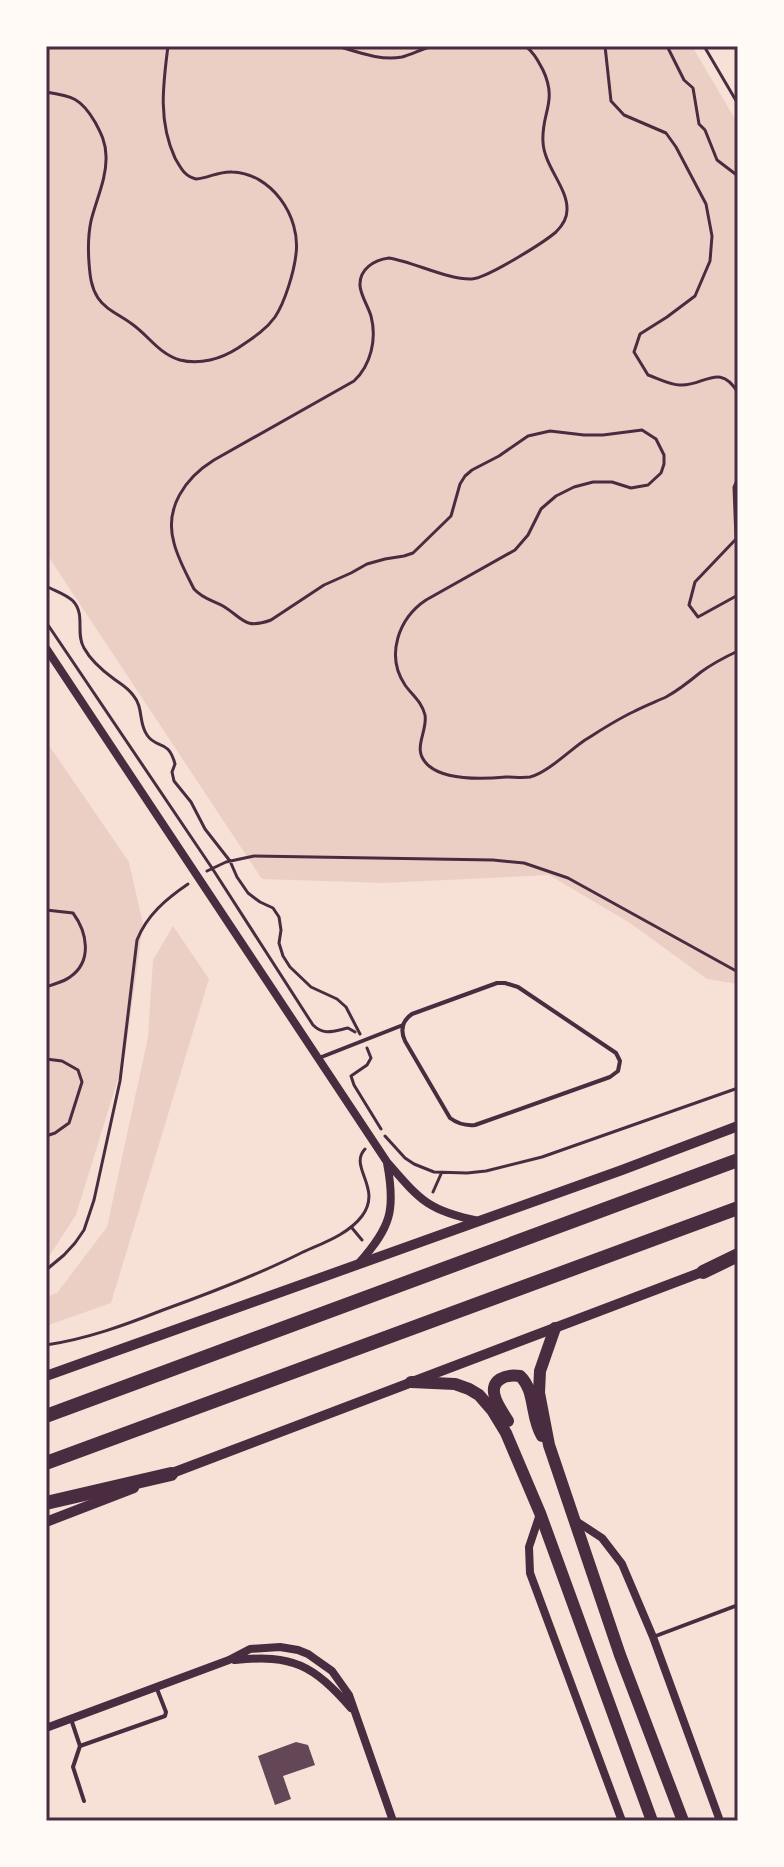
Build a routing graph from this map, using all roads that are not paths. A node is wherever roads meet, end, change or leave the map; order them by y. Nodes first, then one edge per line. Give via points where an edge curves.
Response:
1 (46, 648) edge
2 (403, 1025) junction
3 (318, 1058) junction
4 (738, 1126) edge
5 (738, 1160) edge
6 (387, 1162) junction
7 (738, 1208) edge
8 (479, 1221) junction
9 (738, 1257) edge
10 (357, 1265) junction
11 (703, 1272) joint
12 (555, 1328) junction
13 (46, 1376) edge
14 (411, 1382) junction
15 (46, 1416) edge
16 (549, 1445) junction
17 (514, 1453) junction
18 (46, 1463) edge
19 (171, 1474) junction
20 (46, 1503) edge
21 (540, 1513) junction
22 (575, 1521) junction
23 (46, 1522) edge
24 (738, 1605) edge
25 (653, 1637) junction
26 (229, 1660) junction
27 (156, 1687) junction
28 (355, 1711) junction
29 (71, 1718) junction
30 (46, 1728) edge
31 (80, 1746) junction
32 (84, 1801) dead end
33 (393, 1821) edge
34 (622, 1821) edge
35 (652, 1821) edge
36 (683, 1821) edge
37 (720, 1821) edge

1 - 3 street
2 - 2 lane via 402,1036 450,1118 461,1125 475,1125 610,1077 620,1067 616,1053 505,983 412,1014
2 - 3 lane
3 - 6 street
4 - 8 street
5 - 15 highway
6 - 8 street via 428,1204
6 - 10 street via 390,1213 377,1242
7 - 18 highway
8 - 10 street
9 - 11 highway
10 - 13 street
11 - 12 street
12 - 14 street
12 - 16 main road via 540,1371
14 - 17 main road via 455,1384 479,1395
14 - 19 street
16 - 17 main road via 535,1422 525,1381 507,1375 496,1384 494,1396 513,1433
16 - 22 main road
17 - 21 main road
19 - 20 highway
19 - 23 street
21 - 34 street via 529,1547 530,1573
21 - 35 main road
22 - 25 street via 613,1550
22 - 36 main road
24 - 25 lane
25 - 37 street
26 - 27 street
26 - 28 street via 294,1662 325,1679
26 - 28 street via 250,1649 298,1650 332,1671
27 - 29 street
27 - 31 lane via 165,1716
28 - 33 street
29 - 30 street
29 - 31 lane
31 - 32 lane via 73,1767

